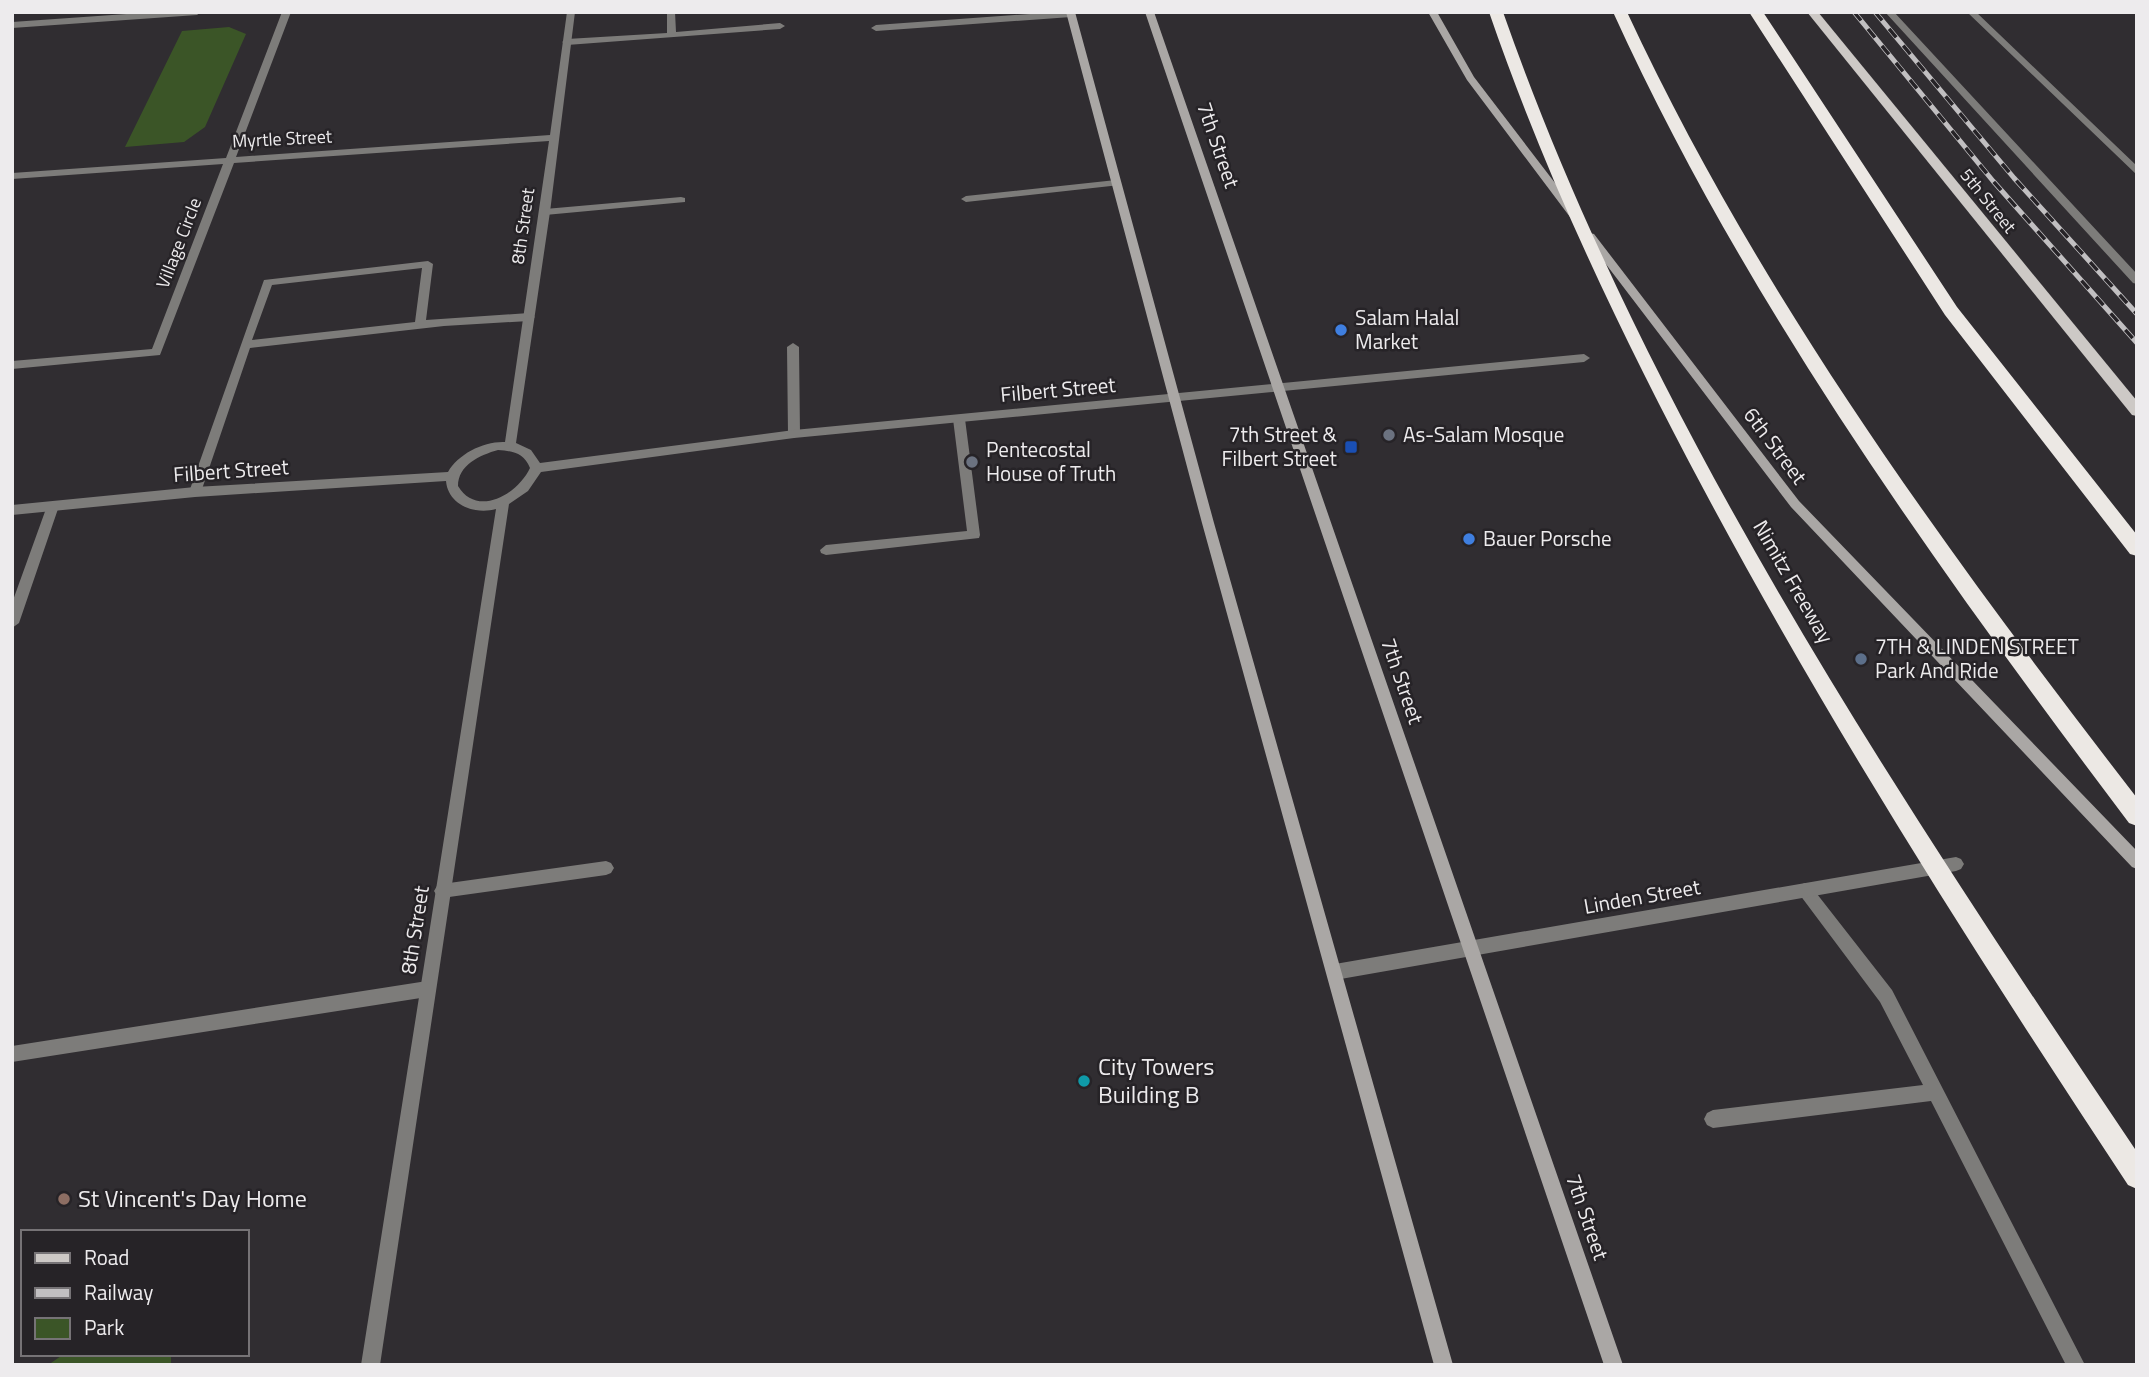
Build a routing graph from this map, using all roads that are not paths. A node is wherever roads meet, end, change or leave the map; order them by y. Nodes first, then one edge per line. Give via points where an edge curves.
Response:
1 (197, 12) edge
2 (286, 12) edge
3 (571, 12) edge
4 (671, 12) edge
5 (1149, 12) edge
6 (1432, 12) edge
7 (1496, 12) edge
8 (1620, 12) edge
9 (1756, 12) edge
10 (1812, 12) edge
11 (1889, 12) edge
12 (1971, 12) edge
13 (1071, 13) edge
14 (958, 17) edge
15 (12, 25) edge
16 (780, 26) dead end
17 (876, 28) dead end
18 (672, 35) junction
19 (567, 42) junction
20 (553, 138) junction
21 (230, 160) junction
22 (2137, 172) edge
23 (12, 176) edge
24 (1116, 183) junction
25 (966, 199) dead end
26 (681, 200) dead end
27 (545, 212) junction
28 (2137, 281) edge
29 (529, 317) junction
30 (420, 325) junction
31 (245, 345) junction
32 (793, 347) dead end
33 (1584, 358) dead end
34 (12, 365) edge
35 (1277, 389) junction
36 (1175, 399) junction
37 (2137, 411) edge
38 (959, 419) junction
39 (794, 434) junction
40 (510, 446) junction
41 (536, 468) junction
42 (453, 476) junction
43 (195, 492) junction
44 (503, 502) junction
45 (53, 506) junction
46 (12, 510) edge
47 (2137, 549) edge
48 (826, 550) dead end
49 (12, 623) edge
50 (2137, 816) edge
51 (2137, 862) edge
52 (1956, 864) dead end
53 (606, 868) dead end
54 (1805, 890) junction
55 (442, 891) junction
56 (1471, 948) junction
57 (1335, 972) junction
58 (427, 989) junction
59 (12, 1054) edge
60 (1935, 1092) junction
61 (1713, 1119) dead end
62 (2137, 1176) edge
63 (370, 1365) edge
64 (1444, 1365) edge
65 (1614, 1365) edge
66 (2076, 1365) edge

1 - 15 street
2 - 21 street, Village Circle
3 - 19 street, 8th Street
4 - 18 street
5 - 35 main road, 7th Street
6 - 51 main road, 6th Street via 1470,78 1795,504
7 - 62 highway, Nimitz Freeway via 1584,236 1731,523 1910,826
8 - 50 highway via 1704,180 1832,389 1976,598
9 - 47 highway via 1951,311
10 - 37 main road, 5th Street
11 - 28 street
12 - 22 street
13 - 14 street
13 - 24 main road
14 - 17 street
16 - 18 street
18 - 19 street
19 - 20 street, 8th Street
20 - 21 street, Myrtle Street
20 - 27 street, 8th Street
21 - 23 street, Myrtle Street
21 - 34 street, Village Circle via 156,352
24 - 25 street
24 - 36 main road
26 - 27 street
27 - 29 street, 8th Street
29 - 30 street
29 - 40 street, 8th Street
30 - 31 street
30 - 31 street via 428,264 268,282
31 - 43 street
32 - 39 street
33 - 35 street, Filbert Street
35 - 36 street, Filbert Street
35 - 56 main road, 7th Street
36 - 38 street, Filbert Street
36 - 57 main road
38 - 39 street, Filbert Street
38 - 48 street via 974,535
39 - 41 street, Filbert Street
40 - 41 street via 529,453
40 - 42 street via 474,453
41 - 44 street via 526,488
42 - 43 street, Filbert Street
42 - 44 street via 452,486 464,500
43 - 45 street, Filbert Street
44 - 55 street, 8th Street
45 - 46 street, Filbert Street
45 - 49 street
52 - 54 street, Linden Street
53 - 55 street
54 - 56 street, Linden Street
54 - 60 street via 1886,996
55 - 58 street, 8th Street
56 - 57 street, Linden Street
56 - 65 main road, 7th Street
57 - 64 main road
58 - 59 street
58 - 63 street, 8th Street
60 - 61 street
60 - 66 street

